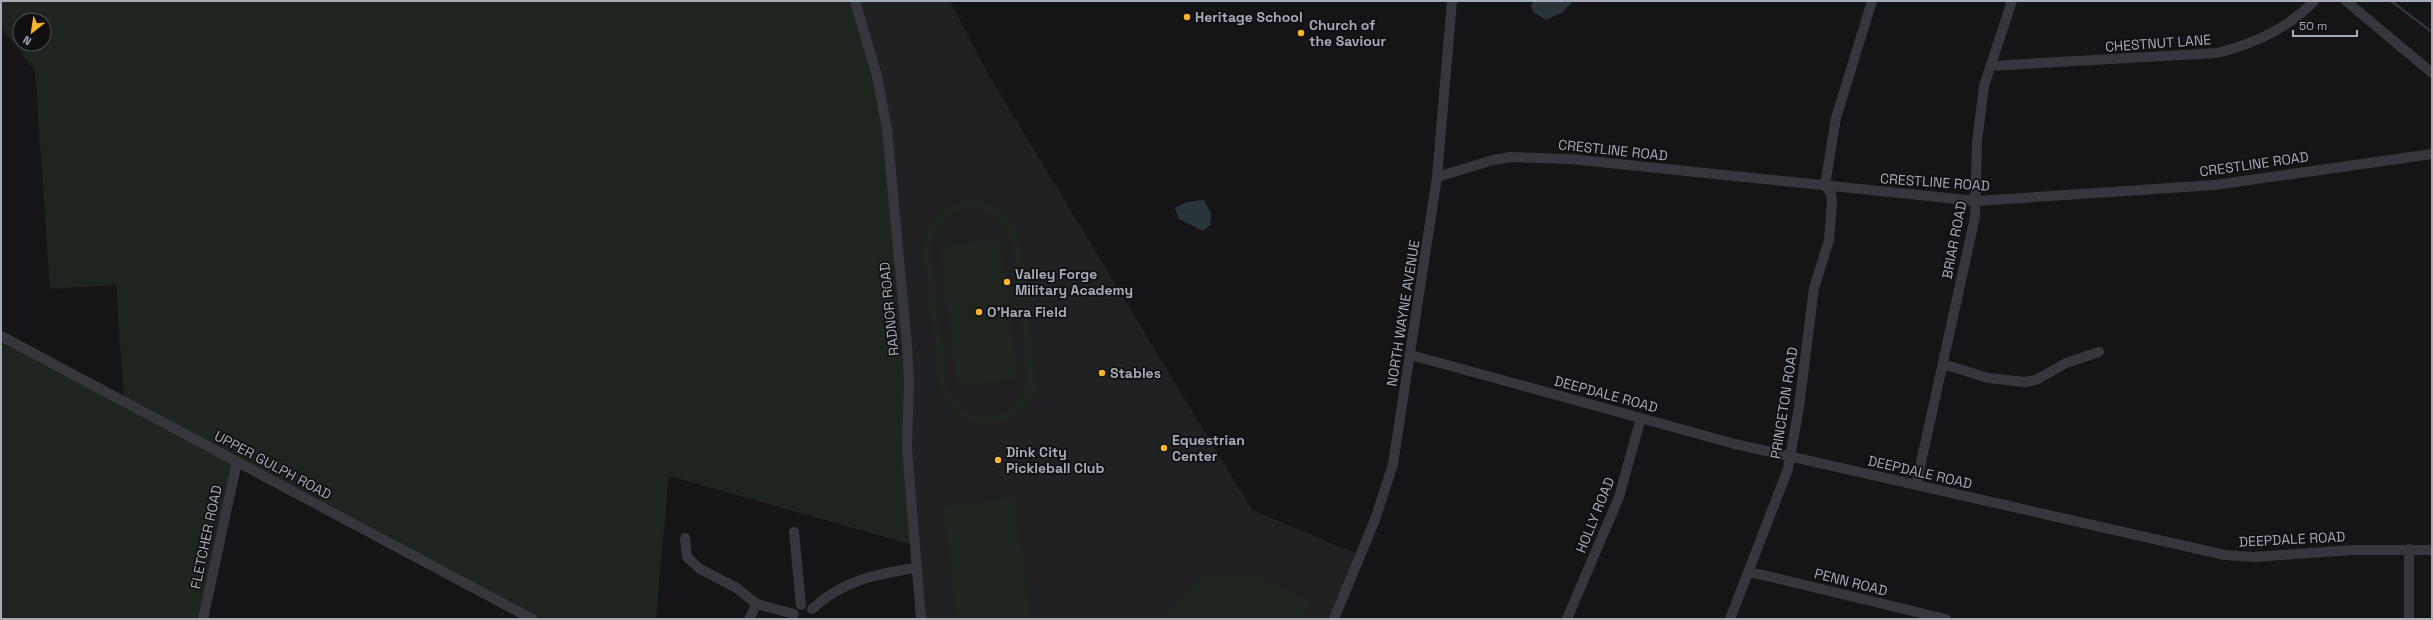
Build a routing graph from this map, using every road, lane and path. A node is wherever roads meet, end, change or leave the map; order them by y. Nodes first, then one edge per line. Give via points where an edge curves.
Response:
1 (855, 1) edge
2 (1452, 1) edge
3 (1872, 1) edge
4 (2012, 1) edge
5 (2314, 1) edge
6 (2346, 1) edge
7 (1990, 66) junction
8 (2432, 73) edge
9 (2432, 154) edge
10 (1437, 177) junction
11 (1825, 186) junction
12 (1977, 201) junction
13 (1, 336) edge
14 (2099, 352) dead end
15 (1411, 355) junction
16 (1943, 364) junction
17 (1641, 418) junction
18 (1790, 456) junction
19 (237, 462) junction
20 (1916, 485) junction
21 (794, 532) dead end
22 (685, 538) dead end
23 (2408, 550) junction
24 (2432, 550) edge
25 (916, 568) junction
26 (1750, 572) junction
27 (757, 604) junction
28 (801, 605) junction
29 (812, 614) edge
30 (794, 617) edge
31 (204, 619) edge
32 (532, 619) edge
33 (749, 619) edge
34 (921, 619) edge
35 (1334, 619) edge
36 (1567, 619) edge
37 (1730, 619) edge
38 (1946, 619) edge
39 (2409, 619) edge

1 - 25 street, RADNOR ROAD via 877,76 887,129 908,345 907,448
2 - 10 street, NORTH WAYNE AVENUE
3 - 11 street via 1836,118
4 - 7 street, BRIAR ROAD
5 - 7 street, CHESTNUT LANE via 2271,34 2238,48 2217,53
6 - 8 street
7 - 12 street, BRIAR ROAD via 1977,142
9 - 12 street, CRESTLINE ROAD via 2215,185
10 - 11 street, CRESTLINE ROAD via 1493,160 1527,157
10 - 15 street, NORTH WAYNE AVENUE
11 - 12 street, CRESTLINE ROAD
11 - 18 street, PRINCETON ROAD via 1832,194 1829,240 1814,288
12 - 16 street, BRIAR ROAD
13 - 19 street, UPPER GULPH ROAD
14 - 16 street via 2066,363 2036,380 2025,382 1988,378
15 - 17 street, DEEPDALE ROAD
15 - 35 street, NORTH WAYNE AVENUE via 1388,485
16 - 20 street, BRIAR ROAD
17 - 18 street, DEEPDALE ROAD
17 - 36 street, HOLLY ROAD via 1619,497
18 - 20 street, DEEPDALE ROAD
18 - 26 street, PRINCETON ROAD
19 - 31 street, FLETCHER ROAD
19 - 32 street, UPPER GULPH ROAD
20 - 23 street, DEEPDALE ROAD via 2225,555 2254,557 2352,550
21 - 28 street
22 - 27 street via 687,557 693,564 735,587
23 - 24 street, DEEPDALE ROAD
23 - 39 street
25 - 29 street via 856,580 826,596
25 - 34 street, RADNOR ROAD
26 - 37 street, PRINCETON ROAD
26 - 38 street, PENN ROAD
27 - 30 street
27 - 33 street
28 - 29 street
28 - 30 street via 796,608

